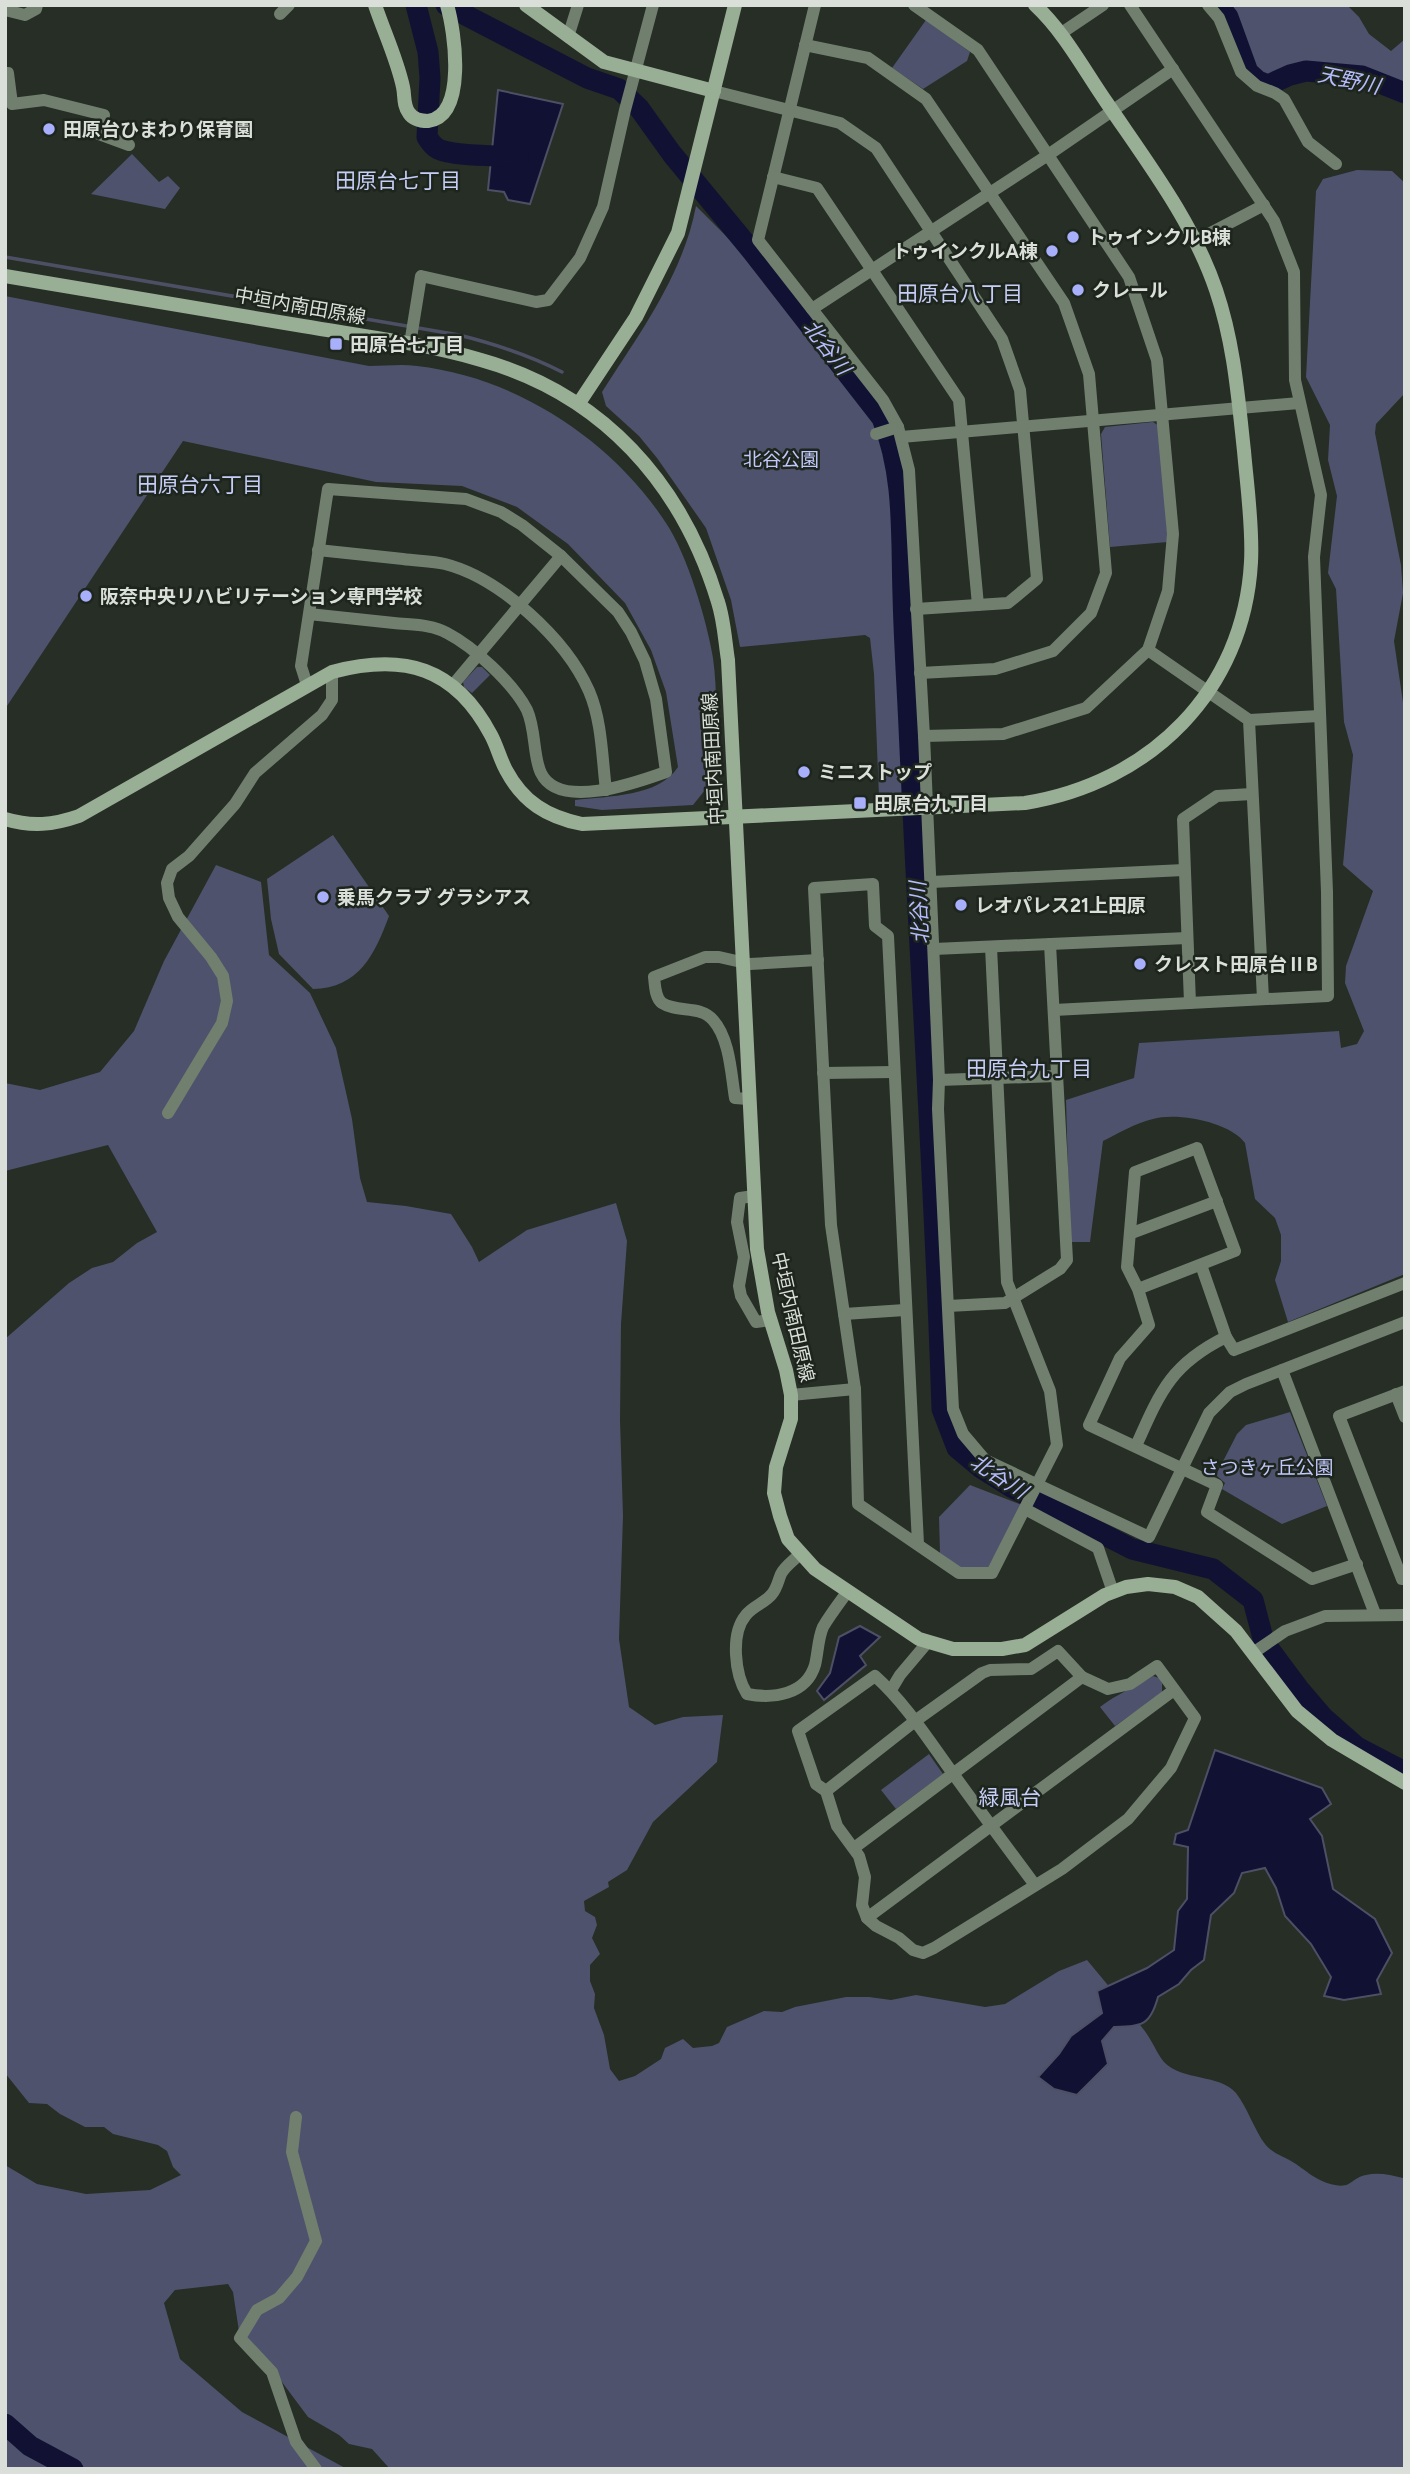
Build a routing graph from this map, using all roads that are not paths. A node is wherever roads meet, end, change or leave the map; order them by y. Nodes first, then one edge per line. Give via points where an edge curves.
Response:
1 (37, 5) edge
2 (375, 5) edge
3 (447, 5) edge
4 (526, 5) edge
5 (578, 5) edge
6 (653, 5) edge
7 (735, 5) edge
8 (815, 5) edge
9 (914, 5) edge
10 (1035, 5) edge
11 (1103, 5) edge
12 (1130, 5) edge
13 (1208, 5) edge
14 (5, 10) edge
15 (1060, 34) junction
16 (568, 37) junction
17 (805, 45) junction
18 (1173, 69) junction
19 (636, 71) junction
20 (5, 73) edge
21 (714, 91) junction
22 (789, 110) junction
23 (1112, 110) junction
24 (129, 145) dead end
25 (1048, 155) junction
26 (1336, 164) dead end
27 (773, 177) junction
28 (989, 193) junction
29 (1264, 205) junction
30 (932, 232) junction
31 (1195, 241) junction
32 (872, 270) junction
33 (5, 276) edge
34 (813, 309) junction
35 (410, 344) junction
36 (579, 403) junction
37 (1299, 403) junction
38 (1240, 407) junction
39 (1163, 414) junction
40 (1093, 421) junction
41 (1023, 427) junction
42 (898, 431) junction
43 (963, 432) junction
44 (876, 434) dead end
45 (318, 550) junction
46 (561, 556) junction
47 (520, 605) junction
48 (978, 605) junction
49 (916, 609) junction
50 (309, 614) junction
51 (1148, 650) junction
52 (478, 655) junction
53 (332, 672) junction
54 (920, 673) junction
55 (307, 685) junction
56 (452, 687) junction
57 (1208, 693) junction
58 (1319, 716) junction
59 (1249, 720) junction
60 (925, 736) junction
61 (606, 790) junction
62 (1252, 794) junction
63 (925, 807) junction
64 (735, 817) junction
65 (5, 819) edge
66 (1184, 870) junction
67 (931, 882) junction
68 (1187, 937) junction
69 (1050, 944) junction
70 (991, 947) junction
71 (934, 948) junction
72 (818, 960) junction
73 (742, 963) junction
74 (1263, 999) junction
75 (1190, 1003) junction
76 (1054, 1010) junction
77 (745, 1038) junction
78 (725, 1043) junction
79 (894, 1072) junction
80 (823, 1073) junction
81 (1057, 1076) junction
82 (997, 1078) junction
83 (939, 1080) junction
84 (748, 1099) junction
85 (168, 1112) dead end
86 (754, 1196) junction
87 (1217, 1201) junction
88 (1132, 1233) junction
89 (1201, 1265) junction
90 (1405, 1283) edge
91 (1138, 1289) junction
92 (1012, 1299) junction
93 (948, 1306) junction
94 (905, 1310) junction
95 (844, 1314) junction
96 (770, 1320) junction
97 (1405, 1322) edge
98 (1226, 1337) junction
99 (1282, 1370) junction
100 (855, 1390) junction
101 (1400, 1393) edge
102 (791, 1395) junction
103 (1405, 1417) edge
104 (1136, 1446) junction
105 (1184, 1469) junction
106 (1037, 1485) junction
107 (1025, 1508) junction
108 (918, 1544) junction
109 (800, 1554) junction
110 (1357, 1564) junction
111 (1405, 1579) edge
112 (848, 1591) junction
113 (1113, 1592) junction
114 (1375, 1614) junction
115 (1405, 1615) edge
116 (927, 1643) junction
117 (1253, 1653) junction
118 (1082, 1677) junction
119 (891, 1690) junction
120 (1174, 1690) junction
121 (915, 1721) junction
122 (953, 1773) junction
123 (1405, 1783) edge
124 (826, 1791) junction
125 (991, 1825) junction
126 (854, 1848) junction
127 (1035, 1885) junction
128 (867, 1918) junction
129 (296, 2117) dead end
130 (316, 2469) edge

1 - 14 street via 25,15
2 - 3 main road via 405,106 418,120 435,119 452,101 455,47
4 - 16 main road
5 - 16 street
6 - 19 street
7 - 21 main road
8 - 17 street
9 - 25 street via 978,50
10 - 15 main road
11 - 15 street
12 - 18 street
13 - 26 street via 1219,18 1241,72 1284,99 1308,142
15 - 23 main road
16 - 19 main road via 604,62
17 - 22 street
17 - 28 street via 869,58 926,99
18 - 23 street
18 - 29 street
19 - 21 main road
19 - 35 street via 603,207 580,258 548,300 536,302 421,276
20 - 24 street via 12,104 44,100 104,115 99,134
21 - 22 street
21 - 36 main road via 678,233 636,317
22 - 27 street
22 - 30 street via 840,123 876,148
23 - 25 street
23 - 31 main road
25 - 28 street
25 - 39 street via 1129,277 1157,360
27 - 32 street via 817,187
27 - 34 street via 758,240
28 - 30 street
28 - 40 street via 1063,303 1089,374
29 - 31 street
29 - 37 street via 1294,272
30 - 32 street
30 - 41 street via 1002,339 1020,390
31 - 38 main road via 1227,328
32 - 34 street
32 - 43 street via 959,400
33 - 35 main road, 中垣内南田原線
34 - 42 street via 883,400
35 - 36 main road, 中垣内南田原線 via 481,360
36 - 64 main road, 中垣内南田原線 via 652,472 698,547 719,604 728,660
37 - 38 street
37 - 58 street via 1321,495 1314,557
38 - 39 street
38 - 57 main road via 1252,560 1236,640
39 - 40 street
39 - 51 street via 1172,534 1168,591
40 - 41 street
40 - 54 street via 1106,573 1091,613 1053,651 995,669
41 - 43 street
41 - 48 street via 1037,579 1009,603
42 - 43 street
42 - 44 street
42 - 49 street via 909,470
43 - 48 street
45 - 46 street via 328,489 466,499 522,524
45 - 47 street via 442,563 485,580
45 - 50 street
46 - 47 street
46 - 61 street via 618,612 645,661 656,699 666,772
47 - 52 street
47 - 61 street via 566,652 589,692
48 - 49 street
49 - 54 street
50 - 52 street via 432,627
50 - 55 street via 301,666
51 - 57 street
51 - 60 street via 1086,708 1003,734
52 - 56 street
52 - 61 street via 516,693 527,712 541,773 550,783 583,793
53 - 55 main road
53 - 56 main road via 387,663 433,674
53 - 85 street via 332,700 322,715 255,773 235,804 172,869 167,883 169,898 223,976 227,1001 222,1023
54 - 60 street
55 - 65 main road via 79,816 40,826
56 - 64 main road via 482,720 516,787 535,806 558,819 582,824
57 - 59 street
57 - 63 main road via 1166,741 1100,782 1046,800
58 - 59 street
58 - 74 street via 1328,996
59 - 62 street
60 - 63 street
62 - 66 street via 1217,796 1183,819
62 - 74 street
63 - 64 main road
63 - 67 street
64 - 73 main road, 中垣内南田原線
66 - 67 street
66 - 68 street
67 - 71 street
68 - 69 street
68 - 75 street
69 - 70 street
69 - 76 street
70 - 71 street
70 - 82 street
71 - 83 street
72 - 73 street
72 - 79 street via 814,888 873,884 875,926 888,936
72 - 80 street
73 - 77 main road, 中垣内南田原線
73 - 78 street via 705,957 654,977 662,1003 705,1013
74 - 75 street
75 - 76 street
76 - 81 street
77 - 78 street
77 - 84 main road, 中垣内南田原線
78 - 84 street via 736,1098
79 - 80 street
79 - 94 street
80 - 95 street via 831,1226
81 - 82 street
81 - 92 street via 1067,1259 1060,1269
82 - 83 street
82 - 92 street via 1007,1282
83 - 93 street
84 - 86 main road, 中垣内南田原線
86 - 96 main road, 中垣内南田原線 via 761,1281
86 - 96 street via 740,1198 737,1222 744,1257 739,1286 756,1322
87 - 88 street
87 - 88 street via 1197,1148 1135,1172
87 - 89 street via 1235,1251
88 - 91 street via 1127,1267
89 - 91 street
89 - 98 street
90 - 98 street via 1234,1350
91 - 104 street via 1149,1325 1120,1358 1089,1425
92 - 93 street
92 - 106 street via 1050,1391 1056,1445
93 - 106 street via 953,1409 963,1434 985,1460
94 - 95 street
94 - 108 street
95 - 100 street
96 - 102 main road, 中垣内南田原線
97 - 99 street
98 - 104 street via 1200,1350 1174,1374
99 - 105 street via 1230,1392 1220,1401 1205,1421
99 - 110 street
100 - 102 street
100 - 108 street via 858,1504
101 - 103 street
101 - 111 street via 1339,1416
102 - 109 main road, 中垣内南田原線 via 788,1437 776,1468 774,1493 788,1539
104 - 105 street
105 - 106 street via 1149,1537
105 - 110 street via 1217,1485 1207,1512 1312,1579
106 - 107 street
107 - 108 street via 992,1573 959,1573
107 - 113 street via 1098,1548
109 - 112 main road, 中垣内南田原線
109 - 112 street via 781,1572 774,1593 740,1625 738,1672 747,1694 776,1697 800,1687 815,1667 823,1628
110 - 114 street
112 - 116 main road, 中垣内南田原線
113 - 116 main road, 中垣内南田原線 via 1025,1645 978,1650
113 - 117 main road, 中垣内南田原線 via 1148,1584 1175,1587 1198,1597
114 - 115 street
114 - 117 street via 1325,1616 1285,1631
116 - 119 street
117 - 123 main road, 中垣内南田原線 via 1297,1711 1332,1740
118 - 120 street via 1108,1689 1130,1684 1157,1666
118 - 121 street via 1058,1650 1031,1669 982,1672
118 - 122 street
119 - 121 street
119 - 124 street via 875,1675 798,1731 816,1784
120 - 125 street
120 - 127 street via 1195,1718 1171,1768 1128,1819
121 - 122 street
121 - 124 street
122 - 125 street
122 - 126 street
124 - 126 street via 837,1826
125 - 127 street
125 - 128 street
126 - 128 street via 865,1877 862,1905
127 - 128 street via 923,1953
129 - 130 street via 292,2152 316,2241 297,2277 279,2298 257,2310 240,2338 272,2372 296,2442

